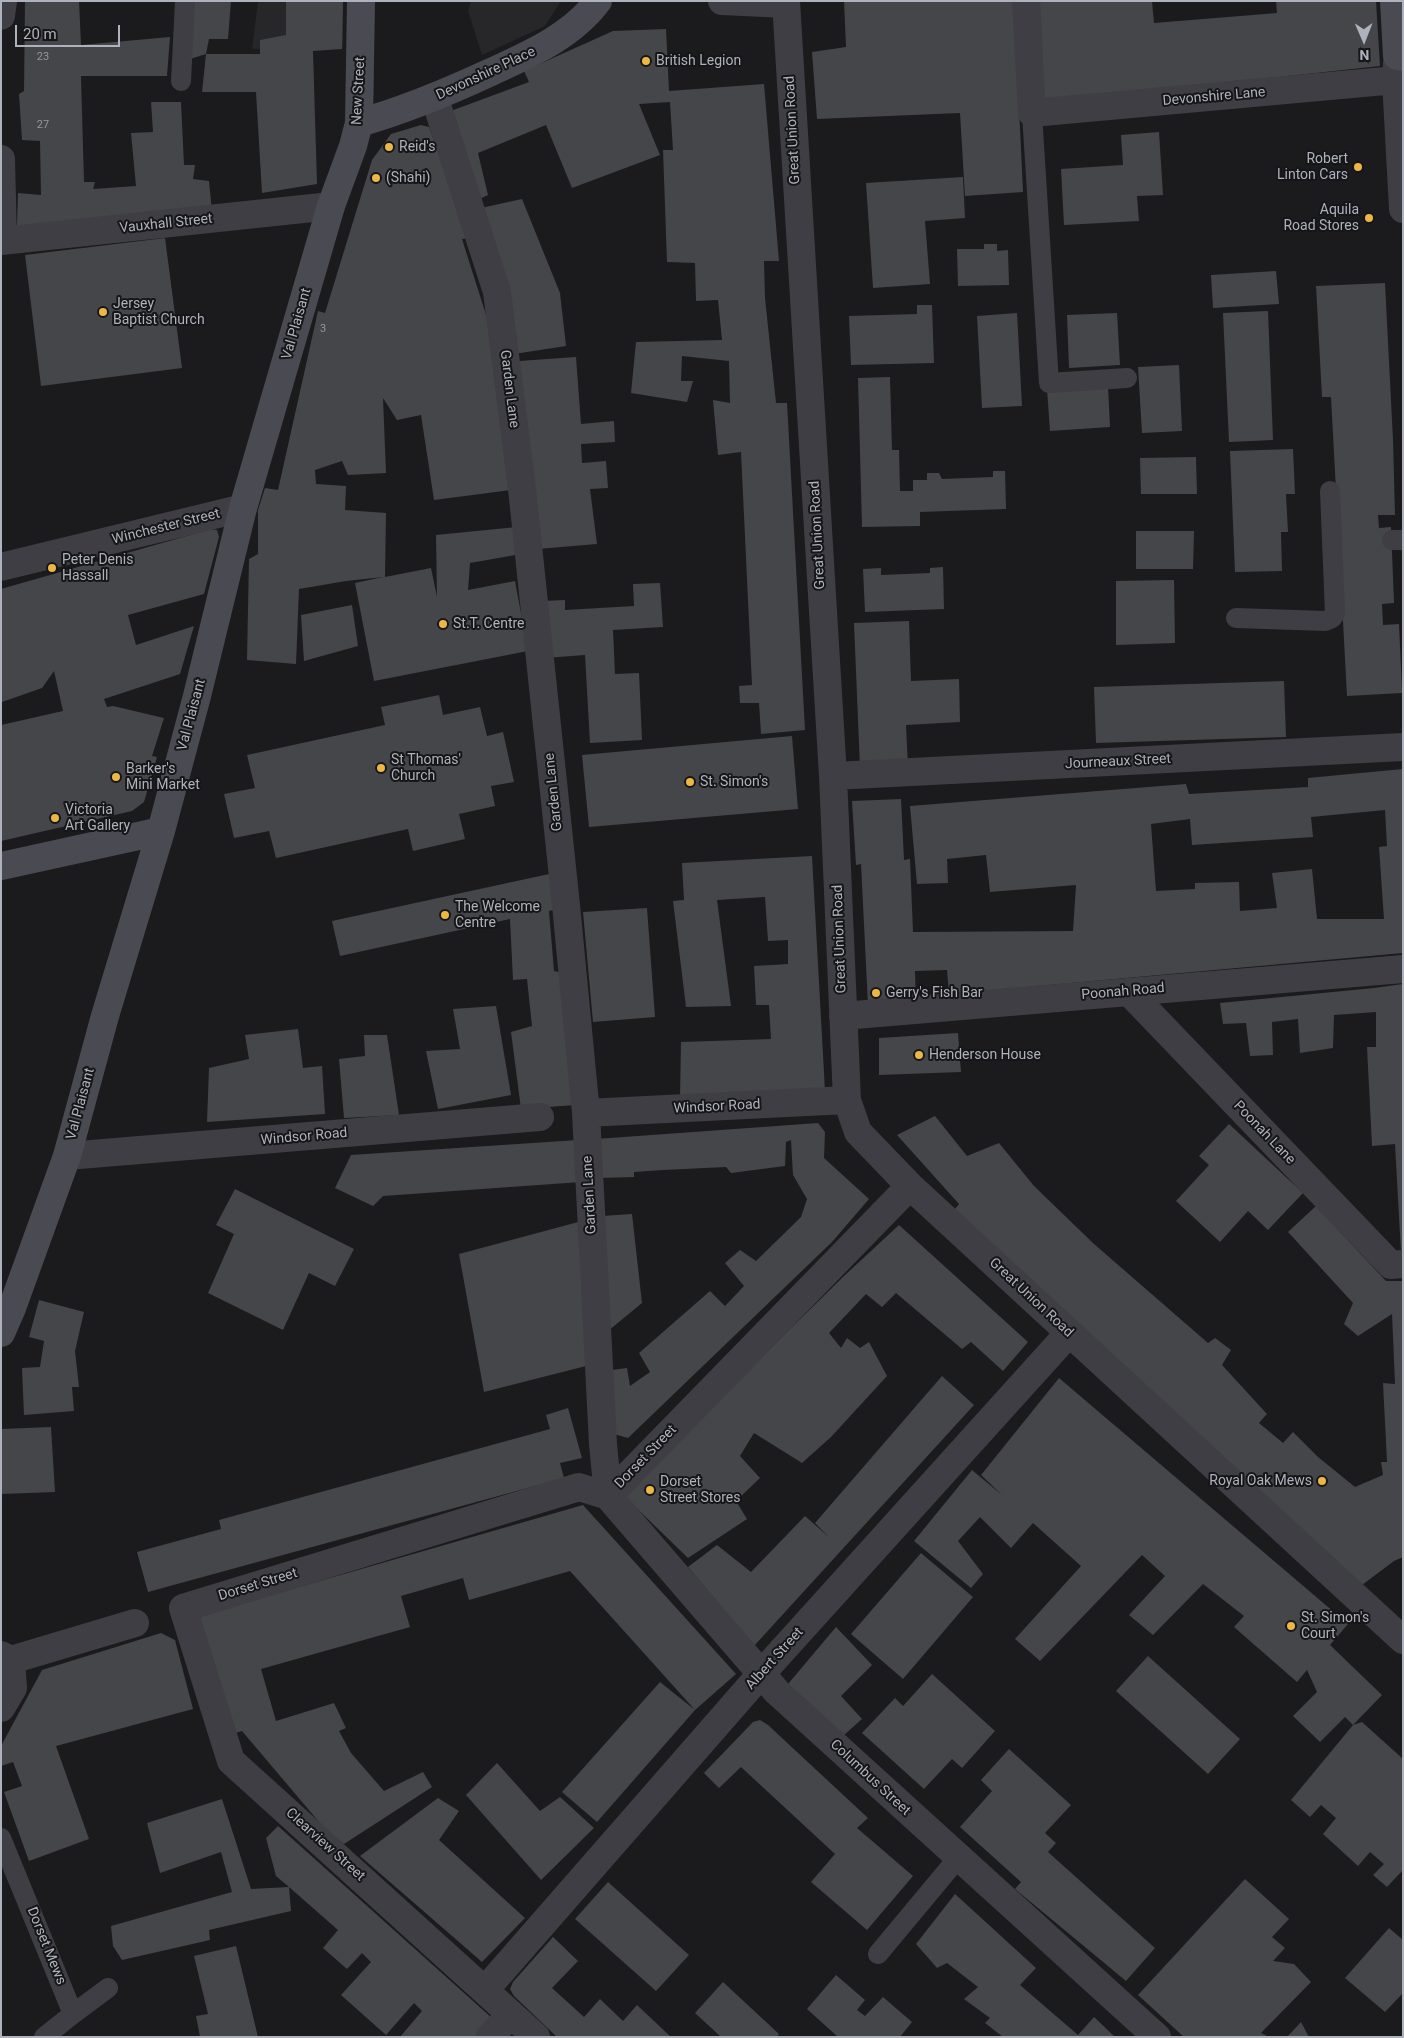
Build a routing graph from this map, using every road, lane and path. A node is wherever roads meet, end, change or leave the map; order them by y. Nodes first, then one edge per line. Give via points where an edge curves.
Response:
1 (3, 1) edge
2 (185, 1) edge
3 (361, 1) edge
4 (598, 1) edge
5 (722, 1) edge
6 (1026, 1) edge
7 (1394, 1) edge
8 (786, 3) edge
9 (1, 16) edge
10 (1399, 64) edge
11 (181, 82) dead end
12 (434, 99) junction
13 (1032, 113) junction
14 (359, 123) junction
15 (1, 159) edge
16 (1402, 180) edge
17 (331, 206) junction
18 (1403, 209) edge
19 (2, 241) edge
20 (1127, 378) dead end
21 (1330, 491) dead end
22 (243, 508) junction
23 (1, 567) edge
24 (1236, 618) dead end
25 (1403, 747) edge
26 (832, 776) junction
27 (161, 831) junction
28 (1, 866) edge
29 (1403, 969) edge
30 (1130, 992) junction
31 (843, 1016) junction
32 (847, 1100) junction
33 (586, 1113) junction
34 (540, 1118) dead end
35 (67, 1156) junction
36 (910, 1186) junction
37 (1403, 1264) edge
38 (1, 1333) edge
39 (1069, 1333) junction
40 (608, 1496) junction
41 (183, 1608) joint
42 (135, 1623) dead end
43 (1403, 1640) edge
44 (6, 1657) edge
45 (761, 1674) junction
46 (1, 1708) edge
47 (1, 1838) edge
48 (958, 1858) junction
49 (878, 1954) dead end
50 (108, 1988) dead end
51 (485, 1990) junction
52 (73, 2014) junction
53 (511, 2014) junction
54 (44, 2037) edge
55 (490, 2037) edge
56 (536, 2037) edge
57 (1157, 2037) edge

1 - 9 street
2 - 11 lane
3 - 14 main road, New Street
4 - 12 main road, Devonshire Place via 587,17 539,50
5 - 8 street
6 - 13 street
7 - 10 main road
8 - 26 street, Great Union Road
10 - 13 street, Devonshire Lane
10 - 16 street
12 - 14 main road, Devonshire Place
12 - 33 street, Garden Lane via 497,292 522,489
13 - 20 lane via 1049,383
14 - 17 main road, New Street
15 - 19 street
16 - 18 street
17 - 19 street, Vauxhall Street
17 - 22 main road, Val Plaisant
21 - 24 lane via 1336,544 1335,614 1326,621
22 - 23 street, Winchester Street
22 - 27 main road, Val Plaisant
25 - 26 street, Journeaux Street
26 - 31 street, Great Union Road
27 - 28 main road
27 - 35 main road, Val Plaisant
29 - 30 street, Poonah Road
30 - 31 street, Poonah Road
30 - 37 street, Poonah Lane via 1391,1265
31 - 32 street, Great Union Road
32 - 33 street, Windsor Road
32 - 36 street, Great Union Road via 858,1132
33 - 40 street, Garden Lane
34 - 35 street, Windsor Road
35 - 38 main road, Val Plaisant
36 - 39 street, Great Union Road
36 - 40 street, Dorset Street
39 - 43 street, Great Union Road
39 - 45 street, Albert Street
40 - 41 street, Dorset Street via 579,1487
40 - 45 street, Columbus Street
41 - 51 street, Clearview Street via 231,1760
42 - 44 street
44 - 46 street via 13,1688
45 - 48 street, Columbus Street via 776,1692
45 - 51 street, Albert Street
47 - 52 lane, Dorset Mews
48 - 49 lane
48 - 57 street, Columbus Street
50 - 52 lane
51 - 53 street, Clearview Street
52 - 54 lane
53 - 55 street
53 - 56 street, Clearview Street

